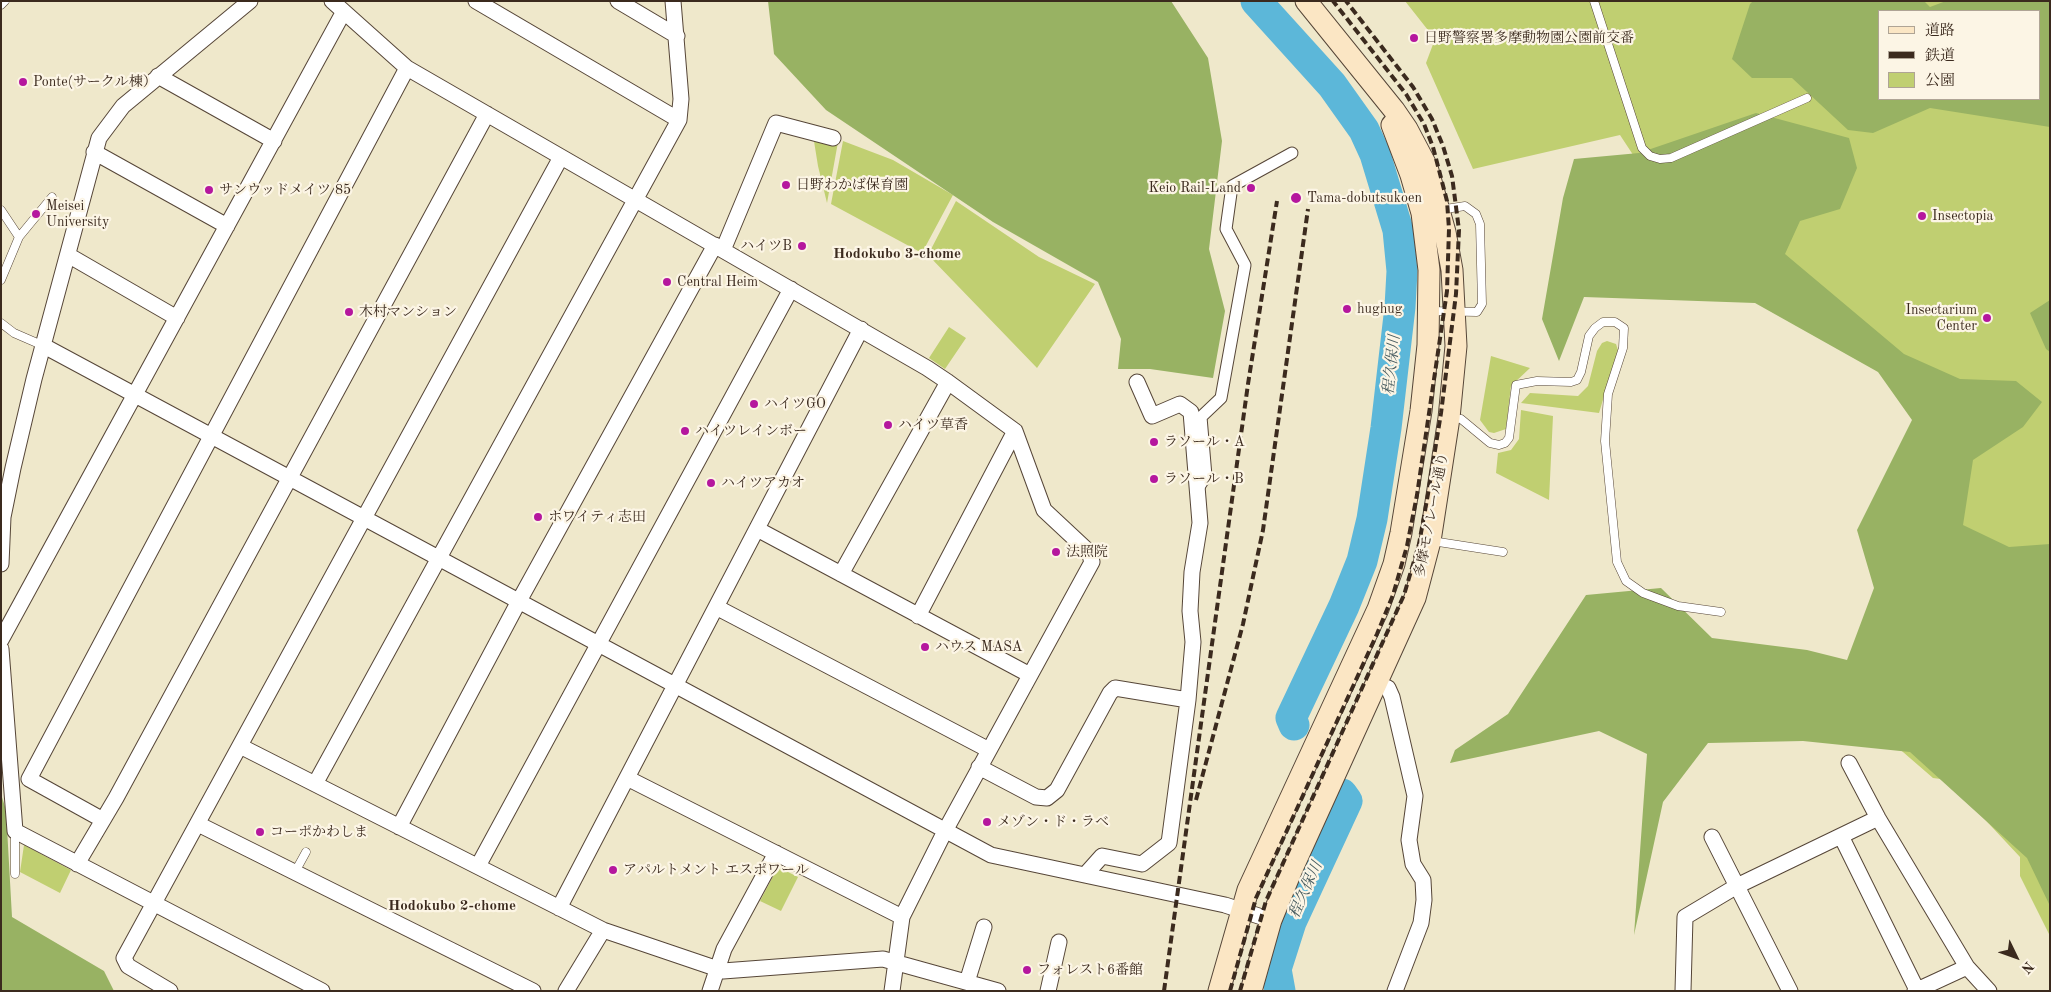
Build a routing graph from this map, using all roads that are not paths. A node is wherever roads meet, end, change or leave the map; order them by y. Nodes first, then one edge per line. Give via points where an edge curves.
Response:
1 (5, 1) edge
2 (250, 1) edge
3 (332, 1) edge
4 (476, 1) edge
5 (618, 1) edge
6 (673, 1) edge
7 (1306, 1) edge
8 (1594, 1) edge
9 (1, 5) edge
10 (344, 13) junction
11 (677, 36) junction
12 (407, 68) junction
13 (158, 76) junction
14 (1807, 98) dead end
15 (487, 114) junction
16 (679, 120) junction
17 (832, 138) dead end
18 (274, 141) junction
19 (94, 152) junction
20 (1292, 153) dead end
21 (561, 157) junction
22 (52, 197) dead end
23 (634, 198) junction
24 (1, 210) edge
25 (1431, 211) junction
26 (227, 226) junction
27 (19, 237) junction
28 (719, 247) junction
29 (68, 255) junction
30 (1, 280) edge
31 (791, 289) junction
32 (1430, 311) junction
33 (1455, 311) junction
34 (176, 318) junction
35 (1, 323) edge
36 (861, 329) junction
37 (44, 346) junction
38 (948, 382) junction
39 (1137, 382) dead end
40 (135, 395) junction
41 (1449, 418) junction
42 (1015, 431) junction
43 (211, 436) junction
44 (291, 479) junction
45 (1197, 490) junction
46 (365, 518) junction
47 (756, 529) junction
48 (1430, 541) junction
49 (1503, 552) dead end
50 (438, 558) junction
51 (1, 564) edge
52 (841, 574) junction
53 (518, 601) junction
54 (716, 607) junction
55 (1721, 612) dead end
56 (918, 616) junction
57 (1, 640) edge
58 (597, 644) junction
59 (1, 649) edge
60 (1030, 675) junction
61 (1378, 684) junction
62 (675, 685) junction
63 (1188, 700) junction
64 (240, 746) junction
65 (989, 750) junction
66 (1849, 763) dead end
67 (980, 768) junction
68 (627, 778) junction
69 (315, 784) junction
70 (1878, 818) junction
71 (103, 820) junction
72 (198, 824) junction
73 (399, 826) junction
74 (945, 830) junction
75 (15, 831) junction
76 (1841, 836) junction
77 (1712, 837) dead end
78 (306, 852) dead end
79 (776, 853) junction
80 (77, 864) junction
81 (478, 866) junction
82 (295, 872) junction
83 (15, 874) dead end
84 (1085, 875) junction
85 (1737, 886) junction
86 (154, 904) junction
87 (559, 908) junction
88 (1241, 910) junction
89 (902, 917) junction
90 (1271, 920) junction
91 (984, 927) dead end
92 (603, 930) junction
93 (1059, 942) dead end
94 (895, 962) junction
95 (1967, 967) junction
96 (718, 969) junction
97 (967, 982) junction
98 (314, 989) edge
99 (1916, 990) edge
100 (170, 991) edge
101 (533, 991) edge
102 (566, 991) edge
103 (710, 991) edge
104 (892, 991) edge
105 (998, 991) edge
106 (1048, 991) edge
107 (1219, 991) edge
108 (1251, 991) edge
109 (1395, 991) edge
110 (1683, 991) edge
111 (1790, 991) edge
112 (1989, 991) edge

1 - 9 lane
2 - 13 street
3 - 10 street
4 - 16 street
5 - 11 street
6 - 11 street
7 - 25 main road, 多摩モノレール通り via 1374,85
8 - 14 lane via 1642,148 1650,156 1670,158
10 - 12 street
10 - 18 street
11 - 16 street
12 - 15 street
12 - 43 street
13 - 18 street
13 - 19 street via 122,106 103,132
15 - 21 street
15 - 44 street
16 - 23 street
17 - 28 street via 776,123
18 - 26 street
19 - 26 street
19 - 29 street
20 - 45 street via 1232,186 1226,229 1246,265 1221,398 1201,417 1206,476
21 - 23 street
21 - 46 street
22 - 27 lane
23 - 28 street
23 - 50 street
24 - 27 lane
25 - 32 main road, 多摩モノレール通り
25 - 33 main road, 多摩モノレール通り via 1452,270
25 - 33 lane via 1465,206 1476,214 1480,224 1482,304 1477,312
26 - 34 street
27 - 30 lane
28 - 31 street
28 - 53 street
29 - 34 street
29 - 37 street
31 - 36 street
31 - 58 street
32 - 33 lane
32 - 88 main road, 多摩モノレール通り via 1421,411 1409,492 1387,588
33 - 41 main road, 多摩モノレール通り via 1456,346
34 - 40 street
35 - 37 lane via 14,333
36 - 38 street
36 - 47 street
37 - 40 street
37 - 51 street via 3,517
38 - 42 street
38 - 52 street
39 - 45 street via 1152,416 1180,404 1191,412
40 - 43 street
40 - 57 street
41 - 48 main road, 多摩モノレール通り
41 - 55 lane via 1461,419 1490,443 1506,443 1516,385 1577,380 1589,336 1595,328 1603,322 1615,322 1624,328 1623,348 1608,394 1605,441 1617,562 1626,581 1643,593 1678,606
42 - 56 street
42 - 60 street via 1044,510 1089,552 1092,562
43 - 44 street
43 - 71 street via 29,779
44 - 46 street
44 - 71 street
45 - 63 street via 1200,524 1192,572 1190,611 1193,642
46 - 50 street
46 - 64 street
47 - 52 street
47 - 54 street
48 - 49 lane
48 - 61 main road, 多摩モノレール通り via 1415,598
50 - 53 street
50 - 69 street
52 - 56 street
53 - 58 street
53 - 73 street
54 - 62 street
54 - 65 street
56 - 60 street
58 - 62 street
58 - 81 street
59 - 75 street
60 - 65 street
61 - 90 main road, 多摩モノレール通り
61 - 109 street via 1388,688 1392,697 1414,796 1409,840 1413,864 1423,880 1421,923
62 - 68 street
62 - 74 street
63 - 67 street via 1116,688 1110,693 1057,790 1047,798 1036,797
63 - 84 street via 1169,843 1142,864 1102,856
64 - 69 street
64 - 72 street
65 - 67 street
66 - 70 street
67 - 74 street
68 - 79 street
68 - 87 street
69 - 73 street
70 - 76 street
70 - 95 street
71 - 80 street
72 - 82 street
72 - 86 street
73 - 81 street
74 - 84 street via 991,855
74 - 89 street
75 - 80 street
75 - 83 lane
76 - 85 street
76 - 99 street
77 - 85 street
78 - 82 lane
79 - 89 street
79 - 96 street via 724,949
80 - 86 street
81 - 87 street
82 - 101 street
84 - 88 street
85 - 110 street via 1684,917
85 - 111 street
86 - 98 street
86 - 100 street via 124,958 128,966
87 - 92 street
88 - 90 street
88 - 107 main road, 多摩モノレール通り
89 - 94 street
90 - 108 main road, 多摩モノレール通り
91 - 97 street
92 - 96 street
92 - 102 street
93 - 106 street
94 - 96 street via 883,959
94 - 97 street
94 - 104 street
95 - 99 street
95 - 112 street
96 - 103 street
97 - 105 street

